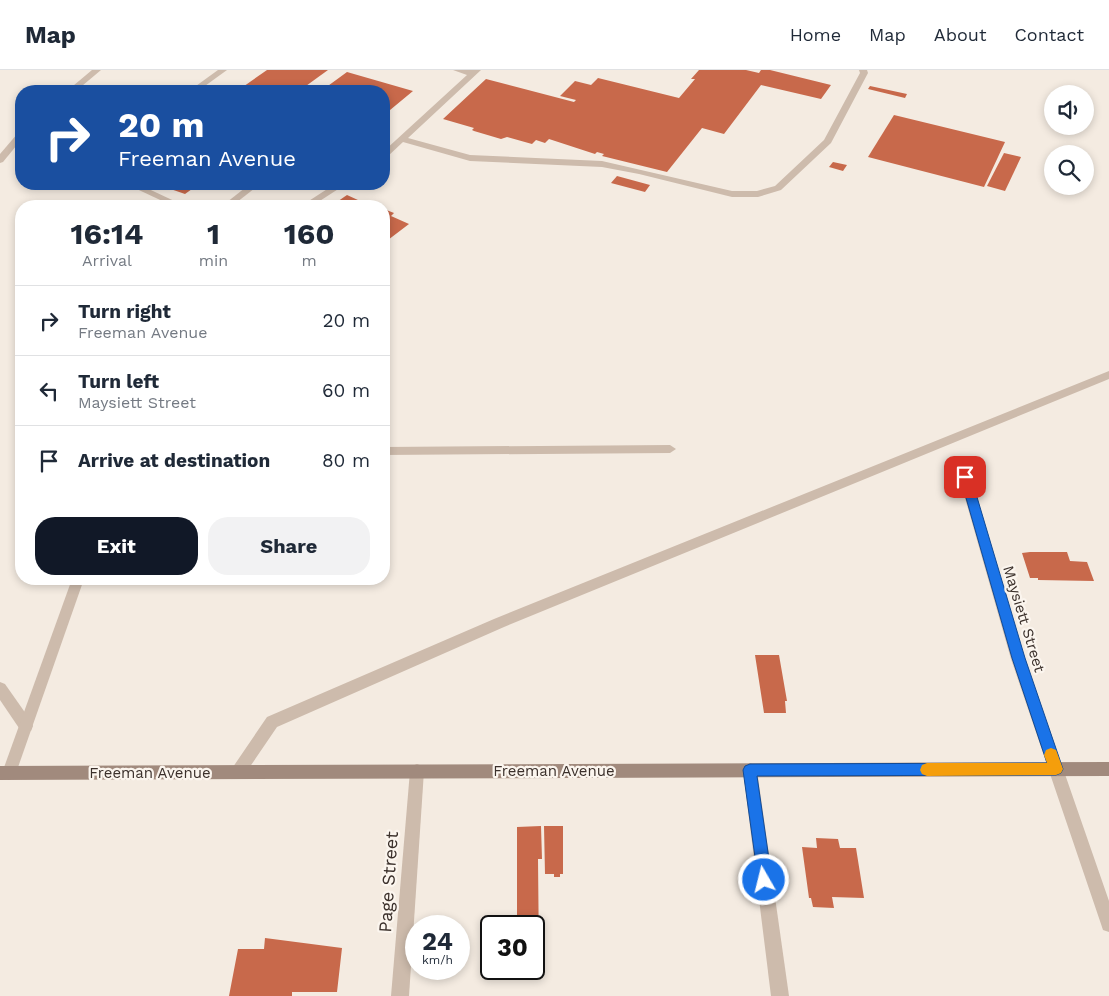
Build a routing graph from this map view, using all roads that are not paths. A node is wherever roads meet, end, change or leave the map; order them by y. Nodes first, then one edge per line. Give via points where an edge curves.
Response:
1 (97, 70) edge
2 (223, 70) edge
3 (457, 70) edge
4 (863, 70) edge
5 (475, 72) edge
6 (78, 85) edge
7 (202, 85) edge
8 (402, 139) junction
9 (15, 142) edge
10 (390, 150) edge
11 (0, 160) edge
12 (144, 190) edge
13 (247, 190) edge
14 (331, 190) edge
15 (167, 200) edge
16 (234, 200) edge
17 (316, 200) edge
18 (1109, 375) edge
19 (670, 449) dead end
20 (390, 451) edge
21 (965, 477) dead end
22 (76, 585) edge
23 (0, 688) edge
24 (26, 726) junction
25 (1056, 769) junction
26 (1109, 769) edge
27 (750, 770) junction
28 (238, 772) junction
29 (416, 772) junction
30 (4, 773) edge
31 (1109, 924) edge
32 (400, 996) edge
33 (780, 996) edge

1 - 6 street
2 - 7 street
3 - 5 street
4 - 8 street via 828,141 778,188 758,194 732,194 602,164 470,158
5 - 8 street
8 - 10 street
9 - 11 street
12 - 15 street
13 - 16 street
14 - 17 street
18 - 28 street via 499,623 272,722
19 - 20 street
21 - 25 street, Maysiett Street via 1018,658
22 - 24 street
23 - 24 street
24 - 30 street
25 - 26 street, Freeman Avenue
25 - 27 street, Freeman Avenue
25 - 31 street, Maysiett Street
27 - 29 street, Freeman Avenue
27 - 33 street
28 - 29 street, Freeman Avenue
28 - 30 street, Freeman Avenue
29 - 32 street, Page Street

